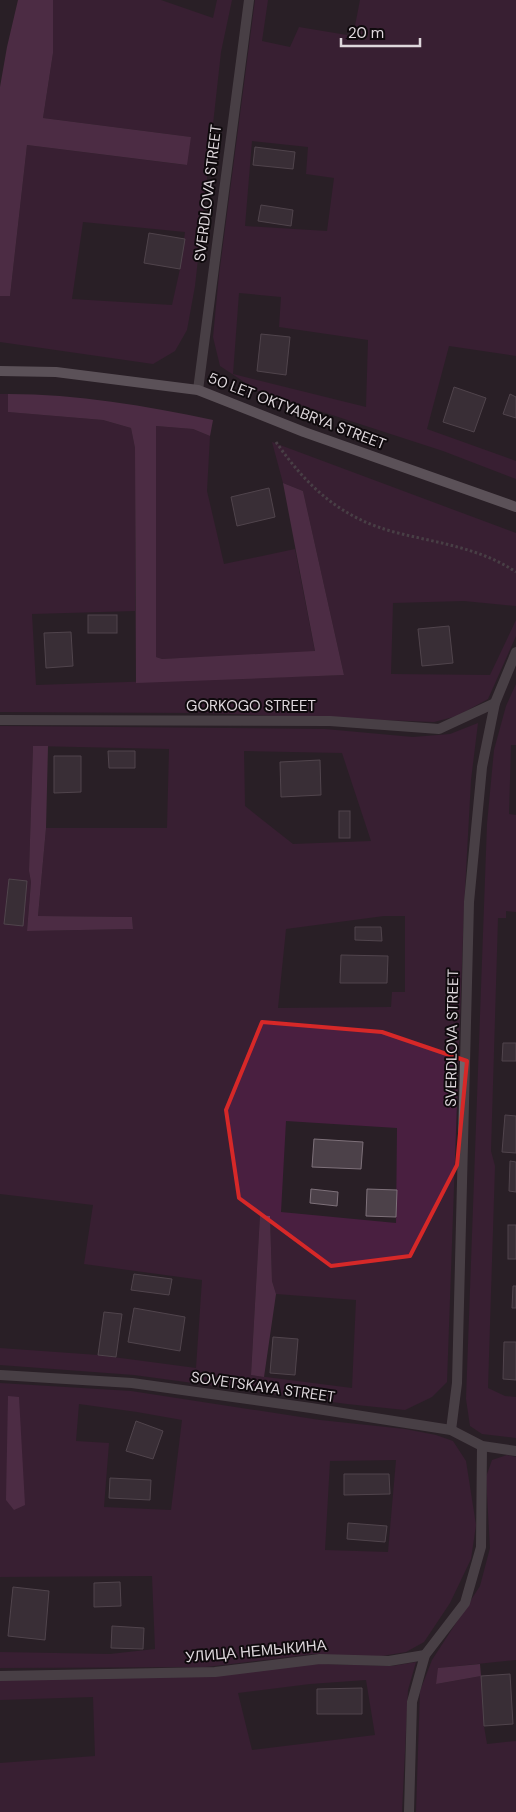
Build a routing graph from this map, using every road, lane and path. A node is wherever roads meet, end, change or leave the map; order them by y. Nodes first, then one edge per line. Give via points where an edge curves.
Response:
1 (249, 0) edge
2 (0, 371) edge
3 (198, 390) junction
4 (268, 418) junction
5 (516, 507) edge
6 (516, 572) edge
7 (516, 652) edge
8 (495, 702) junction
9 (0, 720) edge
10 (0, 1375) edge
11 (451, 1430) junction
12 (482, 1446) junction
13 (516, 1452) edge
14 (425, 1655) junction
15 (0, 1676) edge
16 (409, 1812) edge

1 - 3 street, SVERDLOVA STREET
2 - 3 main road, 50 LET OKTYABRYA STREET via 56,372
3 - 4 main road, 50 LET OKTYABRYA STREET
4 - 5 main road, 50 LET OKTYABRYA STREET
4 - 6 path via 276,442 294,468 325,499 355,518 395,532 467,549 501,562
7 - 8 street, SVERDLOVA STREET
8 - 9 street, GORKOGO STREET via 439,729 330,721
8 - 11 street, SVERDLOVA STREET via 482,767 470,902 458,1383
10 - 11 street, SOVETSKAYA STREET via 132,1383
11 - 12 street, SOVETSKAYA STREET
12 - 13 street, SOVETSKAYA STREET
12 - 14 street via 481,1547 465,1604
14 - 15 street, УЛИЦА НЕМЫКИНА via 389,1662 320,1659 215,1672
14 - 16 street via 412,1702

